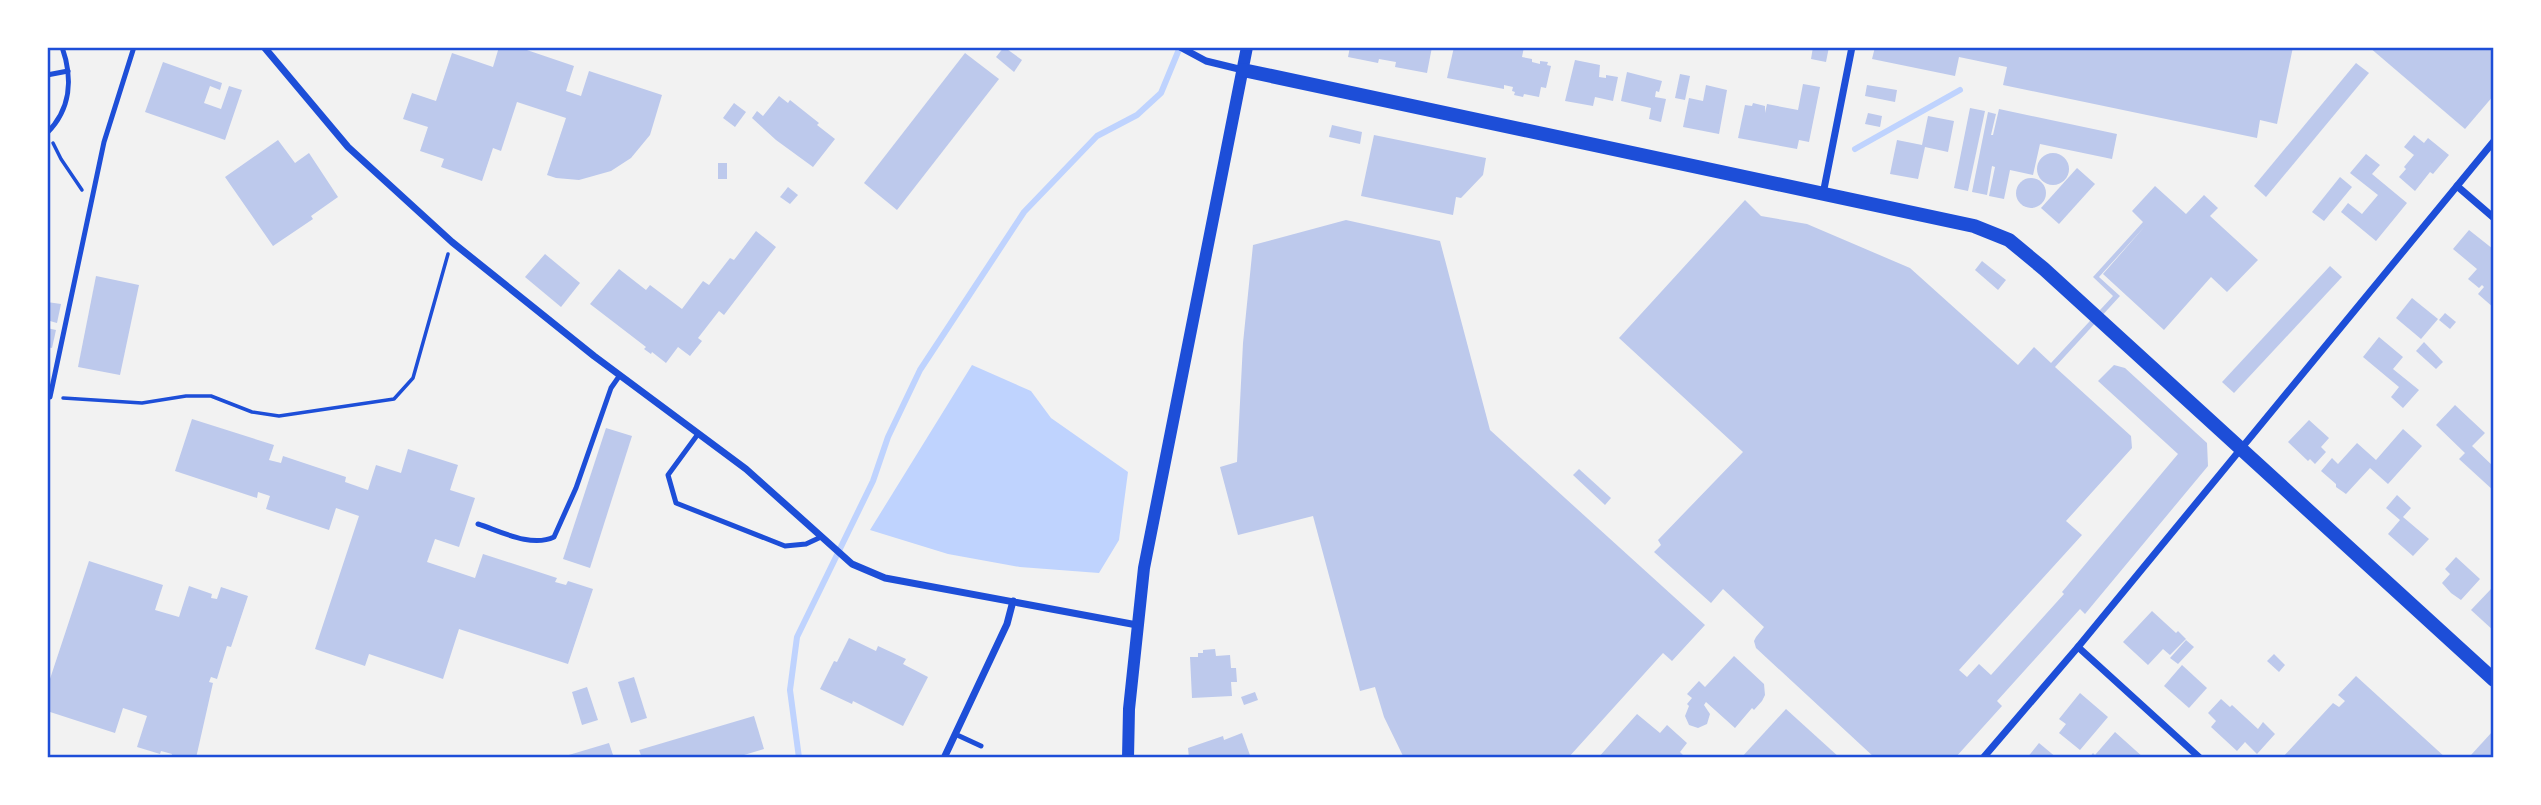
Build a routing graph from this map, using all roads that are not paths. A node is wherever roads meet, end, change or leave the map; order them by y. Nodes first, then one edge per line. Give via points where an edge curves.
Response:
1 (62, 47) edge
2 (134, 47) edge
3 (264, 47) edge
4 (1180, 47) edge
5 (1247, 47) edge
6 (1852, 47) edge
7 (1243, 70) junction
8 (68, 71) junction
9 (47, 75) edge
10 (48, 133) edge
11 (2494, 141) edge
12 (2457, 186) junction
13 (1823, 194) junction
14 (2494, 218) edge
15 (620, 376) junction
16 (50, 397) road end
17 (698, 434) junction
18 (2241, 448) junction
19 (478, 524) dead end
20 (824, 540) junction
21 (1013, 601) junction
22 (1137, 625) junction
23 (2078, 647) junction
24 (2494, 680) edge
25 (956, 734) junction
26 (981, 746) dead end
27 (944, 758) edge
28 (1128, 758) edge
29 (1983, 758) edge
30 (2200, 758) edge

1 - 8 lane
2 - 16 lane via 104,142
3 - 15 street via 348,147 452,242
4 - 7 street via 1206,61
5 - 7 street
6 - 13 street
7 - 13 main road
7 - 22 street via 1172,416
8 - 9 lane
8 - 10 lane via 69,92 62,116
11 - 12 street
12 - 14 street
12 - 18 street
13 - 18 main road via 1974,226 2009,240
15 - 17 street
15 - 19 lane via 611,388 554,537 532,541
17 - 20 street via 746,469
17 - 20 lane via 668,475 676,503 785,546
18 - 23 street
18 - 24 main road
20 - 21 street via 852,564 885,578
21 - 22 street
21 - 25 street via 1007,624
22 - 28 street
23 - 29 street
23 - 30 street
25 - 26 lane
25 - 27 street

